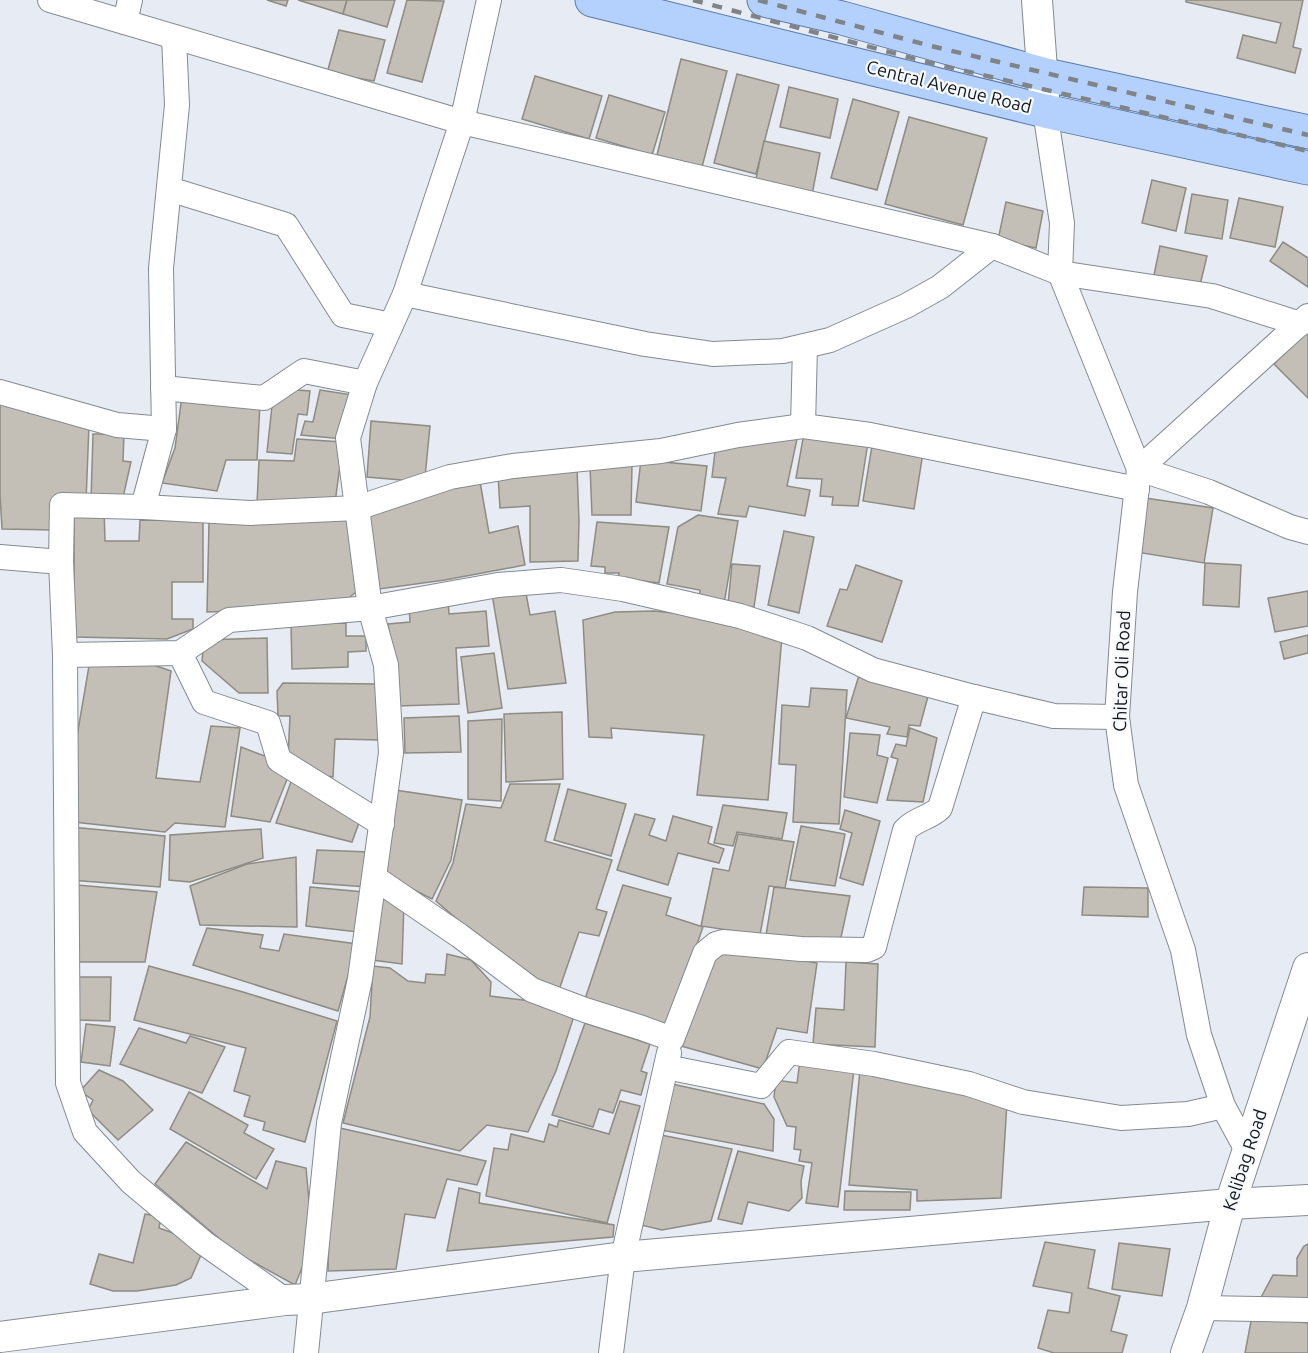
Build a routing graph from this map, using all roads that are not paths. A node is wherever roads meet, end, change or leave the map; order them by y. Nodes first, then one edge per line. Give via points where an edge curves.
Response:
1 (50, 0) edge
2 (489, 0) edge
3 (592, 0) edge
4 (764, 0) edge
5 (1037, 0) edge
6 (128, 11) edge
7 (174, 36) junction
8 (1042, 74) junction
9 (1045, 111) junction
10 (462, 122) junction
11 (1308, 132) edge
12 (1308, 168) edge
13 (169, 189) junction
14 (992, 246) junction
15 (1060, 273) junction
16 (405, 294) junction
17 (1304, 320) edge
18 (391, 325) junction
19 (805, 346) junction
20 (365, 383) junction
21 (163, 388) junction
22 (0, 392) edge
23 (803, 426) junction
24 (164, 429) junction
25 (1138, 479) junction
26 (143, 507) junction
27 (357, 507) junction
28 (1308, 532) edge
29 (0, 557) edge
30 (62, 562) junction
31 (370, 609) junction
32 (180, 653) junction
33 (65, 655) junction
34 (974, 697) junction
35 (1117, 717) junction
36 (382, 824) junction
37 (375, 878) junction
38 (1308, 968) edge
39 (1300, 1022) edge
40 (672, 1039) junction
41 (666, 1067) junction
42 (1223, 1106) junction
43 (1248, 1152) junction
44 (1308, 1200) edge
45 (1230, 1204) junction
46 (623, 1257) junction
47 (298, 1300) junction
48 (1202, 1308) junction
49 (1308, 1310) edge
50 (0, 1337) edge
51 (306, 1353) edge
52 (611, 1353) edge
53 (1186, 1353) edge

1 - 6 street
2 - 10 street
3 - 9 main road, Central Avenue Road
4 - 8 main road
5 - 8 street
6 - 7 street
7 - 10 street
7 - 13 street via 177,105
8 - 9 street
8 - 11 main road
9 - 12 main road, Central Avenue Road
9 - 15 street via 1062,223
10 - 14 street
10 - 16 street
13 - 18 street via 286,225 343,315
13 - 21 street via 161,268
14 - 15 street
14 - 19 street via 940,287 906,306 831,340
15 - 17 street via 1212,296
15 - 25 street
16 - 18 street
16 - 19 street via 645,344 713,354 783,351
17 - 25 street
18 - 20 street
19 - 23 street
20 - 21 street via 304,371 264,398
20 - 27 street via 348,438
21 - 24 street
22 - 24 street via 117,425
23 - 25 street
23 - 27 street via 662,451 450,477
24 - 26 street
25 - 28 street via 1209,492
25 - 35 street, Chitar Oli Road via 1125,592
26 - 27 street via 250,513
26 - 30 street via 62,505
27 - 31 street
29 - 30 street
30 - 33 street
31 - 32 street via 229,620
31 - 34 street via 498,585 561,580 740,616 807,638 873,670
31 - 36 street via 386,665 391,753
32 - 33 street
32 - 36 street via 204,702 268,723 279,760
33 - 47 street via 68,1083 85,1132 131,1182 204,1243
34 - 35 street via 1054,716
34 - 40 street via 940,808 910,825 903,835 873,947 801,949 716,944 705,953
35 - 42 street, Chitar Oli Road via 1125,785 1183,950 1199,1035
36 - 37 street
37 - 40 street via 532,990
37 - 47 street via 360,979 329,1123
38 - 39 street, Kelibag Road
39 - 43 street, Kelibag Road
40 - 41 street
41 - 42 street via 761,1086 789,1052 885,1066 969,1084 1023,1102 1121,1118 1188,1114
41 - 46 street
42 - 43 street, Chitar Oli Road
43 - 45 street, Kelibag Road
44 - 45 street
45 - 46 street
45 - 48 street, Kelibag Road
46 - 47 street
46 - 52 street
47 - 50 street
47 - 51 street
48 - 49 street
48 - 53 street, Kelibag Road

